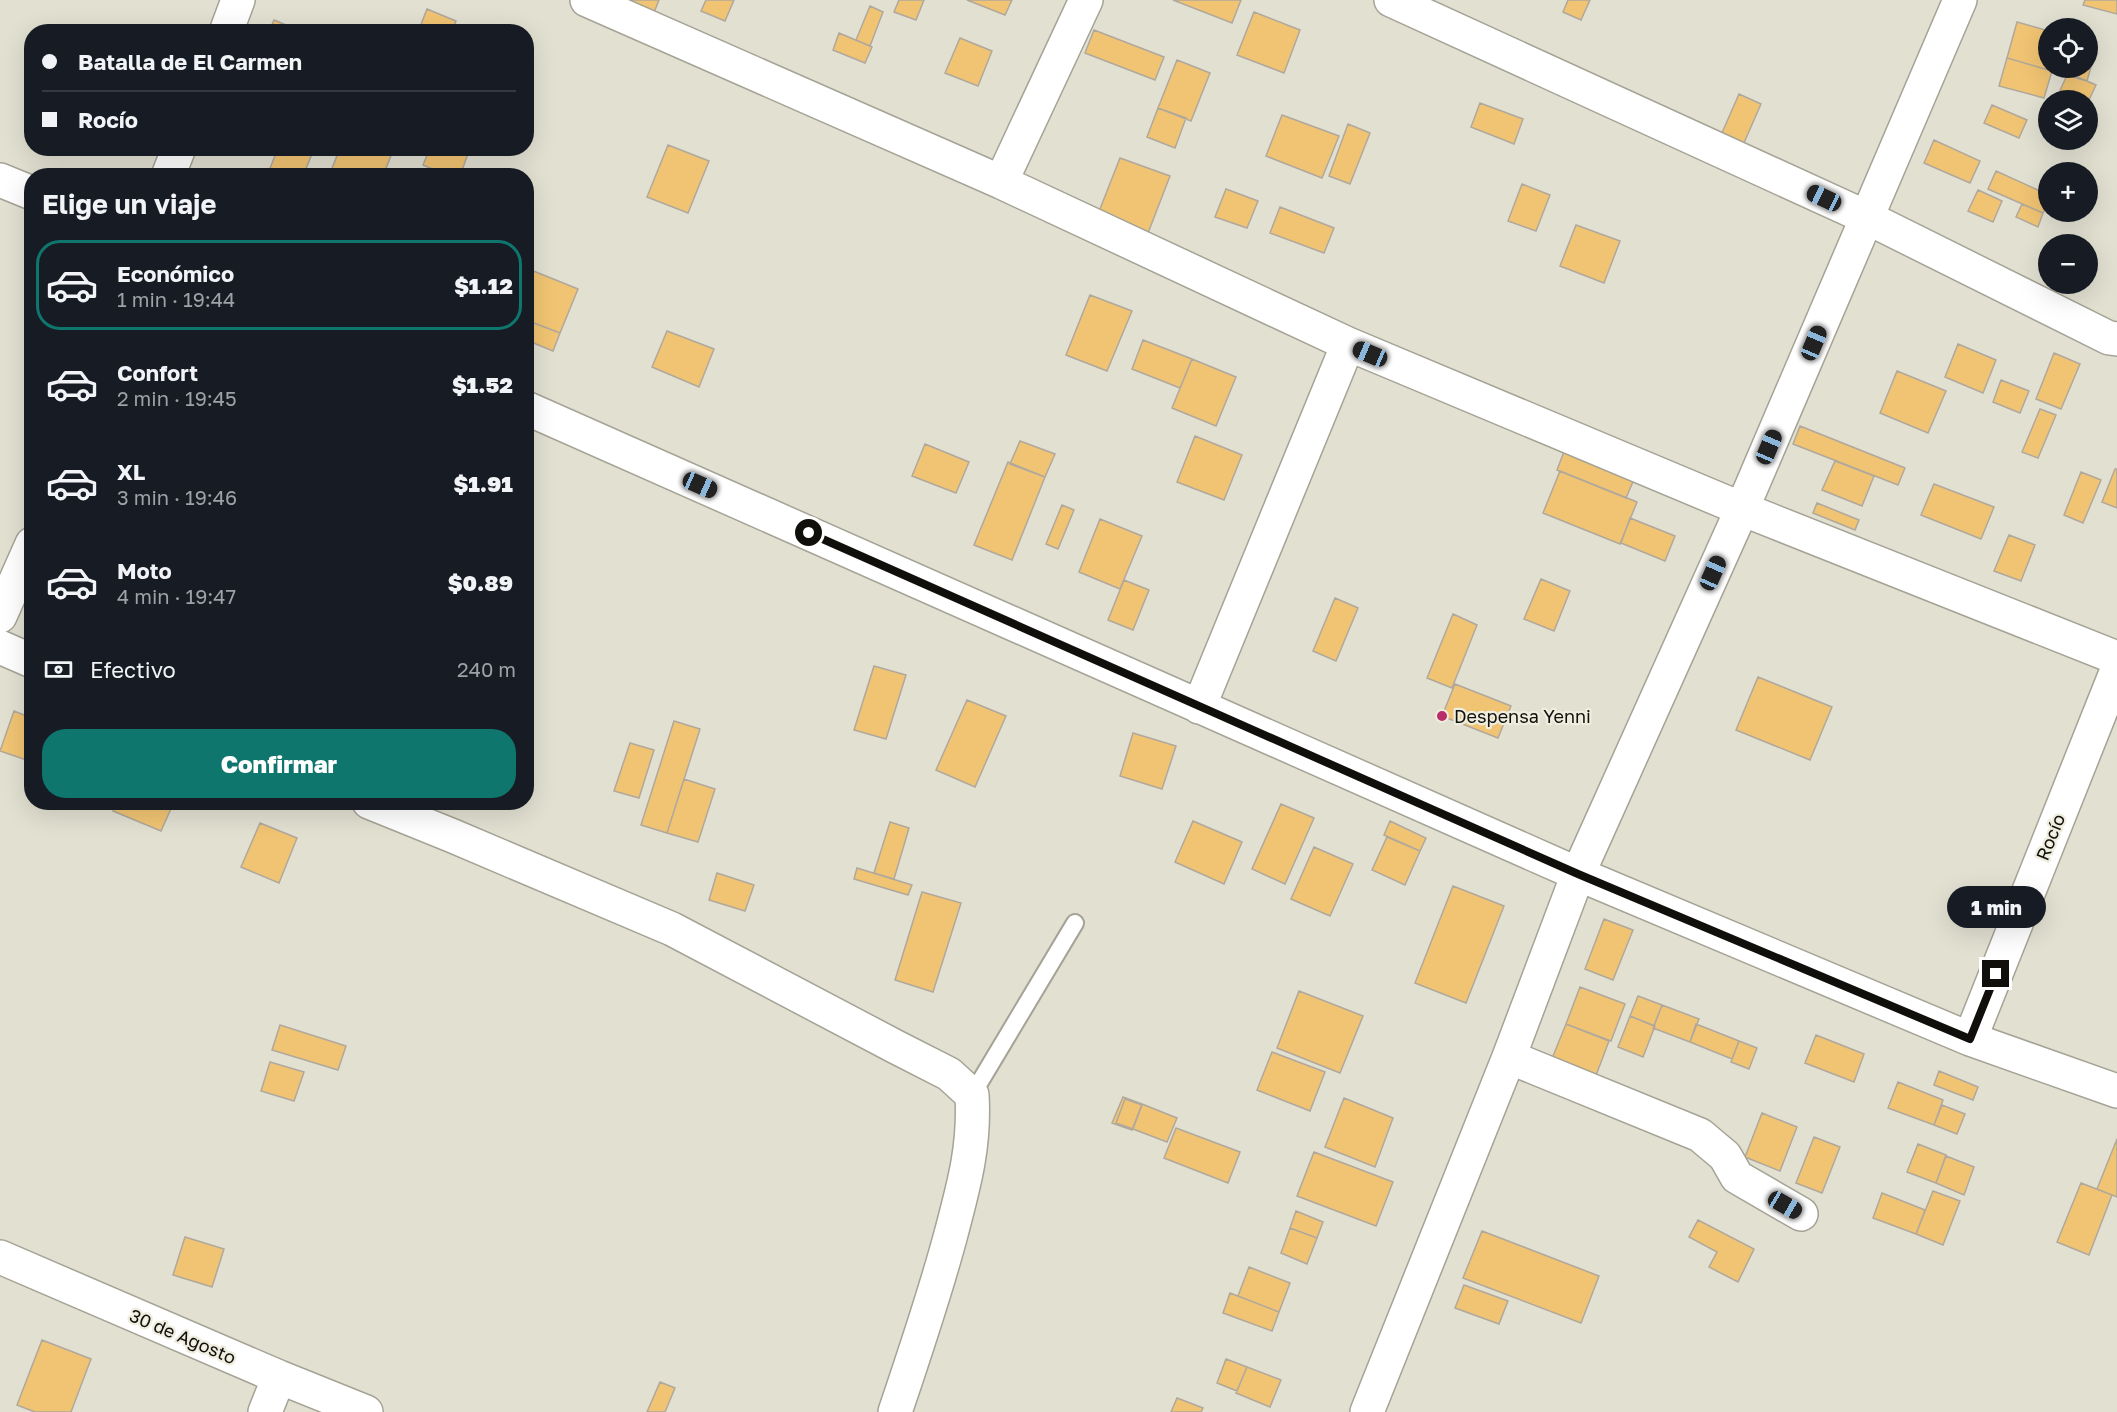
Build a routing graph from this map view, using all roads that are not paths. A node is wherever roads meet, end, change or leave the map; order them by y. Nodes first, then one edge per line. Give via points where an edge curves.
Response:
1 (238, 0) edge
2 (586, 0) edge
3 (1086, 0) edge
4 (1391, 0) edge
5 (1960, 0) edge
6 (229, 24) edge
7 (0, 180) edge
8 (1001, 182) junction
9 (24, 190) edge
10 (1868, 218) junction
11 (2117, 339) edge
12 (1348, 345) junction
13 (534, 412) edge
14 (1742, 509) junction
15 (24, 562) edge
16 (0, 616) edge
17 (0, 647) edge
18 (24, 658) edge
19 (2117, 658) edge
20 (2117, 670) edge
21 (1199, 706) junction
22 (389, 810) edge
23 (1578, 874) junction
24 (1075, 923) dead end
25 (1970, 1039) junction
26 (1509, 1057) junction
27 (2117, 1091) edge
28 (972, 1095) junction
29 (1801, 1214) dead end
30 (0, 1257) edge
31 (279, 1377) junction
32 (265, 1412) edge
33 (366, 1412) edge
34 (895, 1412) edge
35 (1367, 1412) edge

1 - 6 street
2 - 8 street
3 - 8 street
4 - 10 street
5 - 10 street
7 - 9 street
8 - 12 street
10 - 11 street
10 - 14 street
12 - 14 street
12 - 21 street
13 - 21 street
14 - 19 street
14 - 23 street
15 - 16 street
17 - 18 street
20 - 25 street, Rocío
21 - 23 street
22 - 28 street via 672,929 950,1074
23 - 25 street
23 - 26 street
24 - 28 lane
25 - 27 street
26 - 29 street via 1700,1135 1725,1155 1737,1177
26 - 35 street
28 - 34 street via 974,1125 966,1177 936,1289
30 - 31 street, 30 de Agosto
31 - 32 street
31 - 33 street, 30 de Agosto

